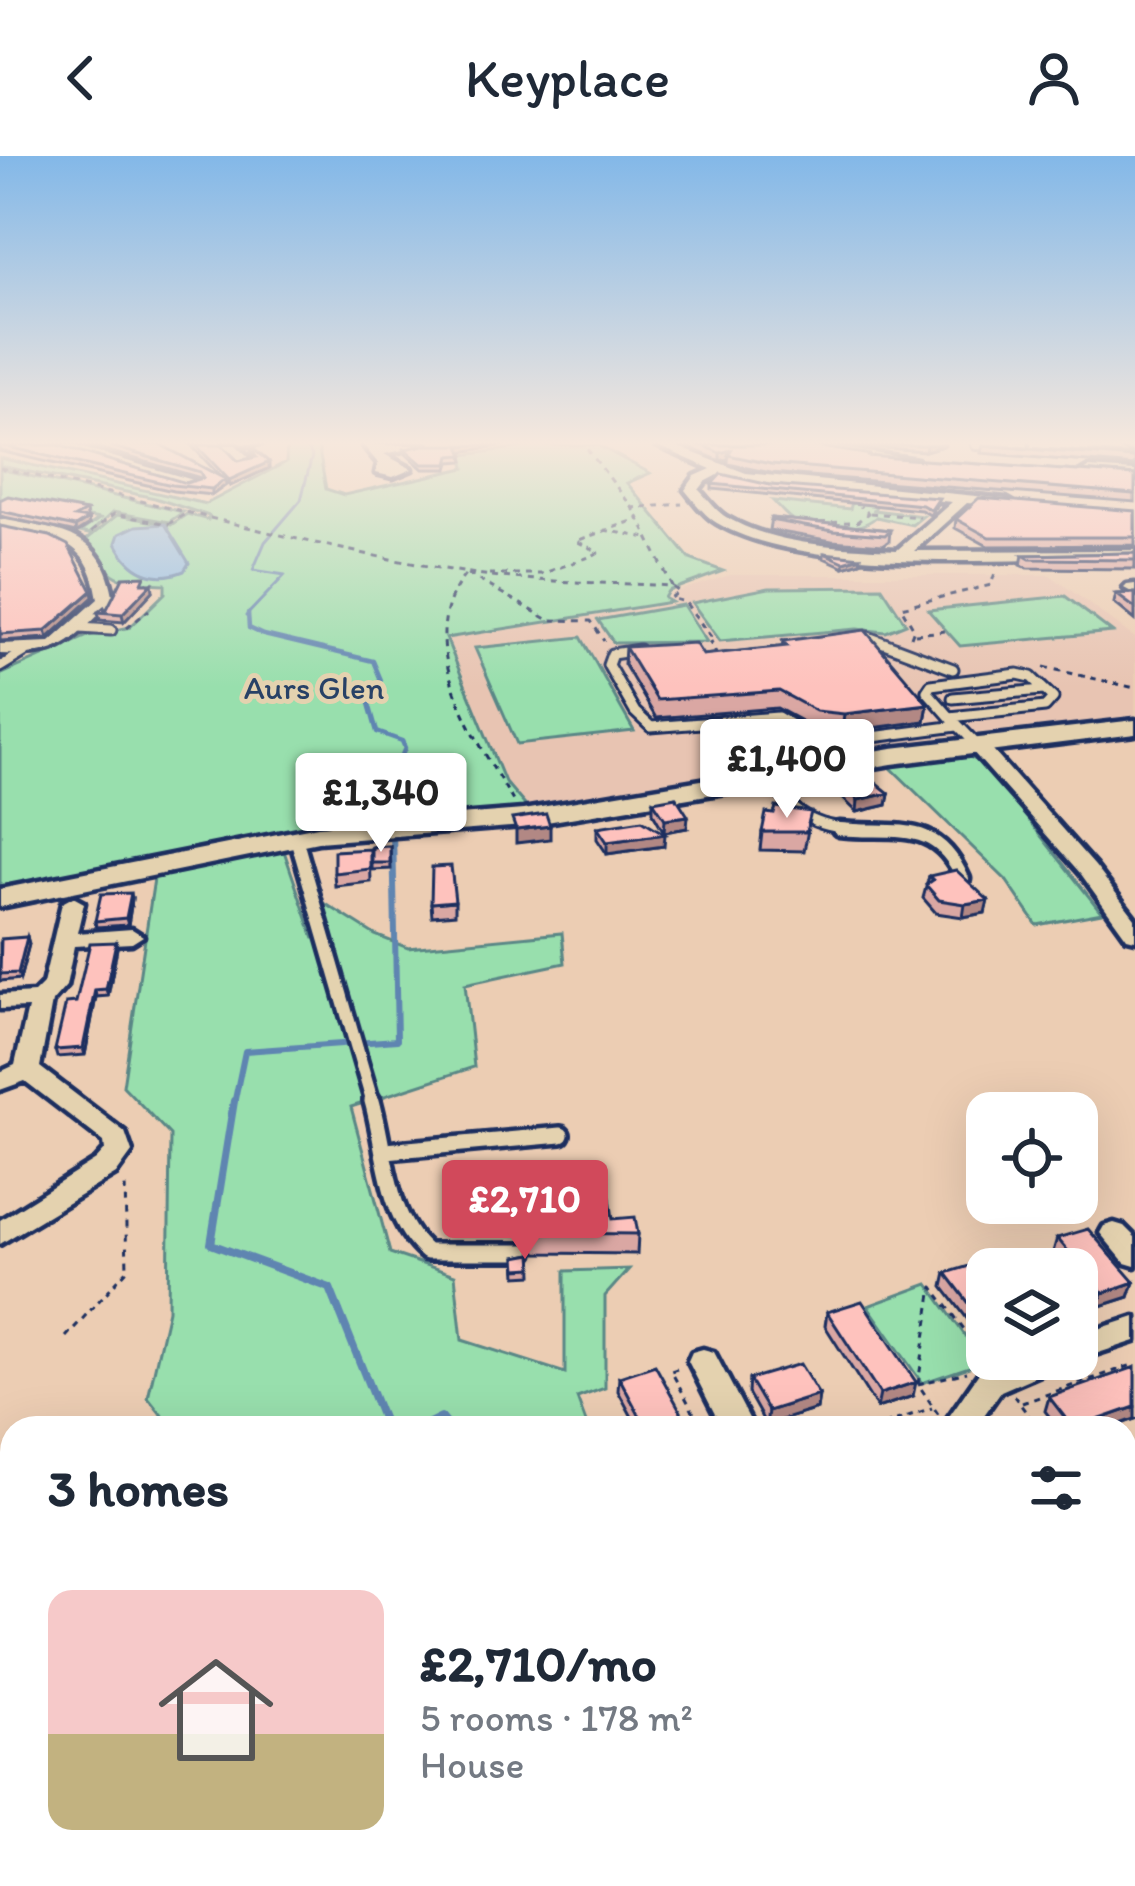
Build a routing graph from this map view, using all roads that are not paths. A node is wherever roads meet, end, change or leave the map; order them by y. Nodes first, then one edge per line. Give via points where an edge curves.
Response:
1 (14, 526) edge
2 (732, 526) edge
3 (933, 526) edge
4 (902, 553) junction
5 (1135, 554) edge
6 (80, 628) junction
7 (111, 630) road end
8 (843, 638) edge
9 (0, 649) edge
10 (653, 650) edge
11 (26, 651) junction
12 (0, 667) edge
13 (953, 669) dead end
14 (948, 681) junction
15 (1043, 690) junction
16 (953, 698) junction
17 (940, 706) junction
18 (953, 722) junction
19 (1135, 727) edge
20 (979, 747) junction
21 (768, 778) junction
22 (296, 838) junction
23 (963, 879) edge
24 (0, 898) edge
25 (73, 903) dead end
26 (1135, 933) edge
27 (132, 936) dead end
28 (64, 940) junction
29 (41, 1000) junction
30 (0, 1002) edge
31 (27, 1070) junction
32 (0, 1082) edge
33 (561, 1136) dead end
34 (386, 1151) junction
35 (1114, 1233) dead end
36 (0, 1234) edge
37 (525, 1252) edge
38 (1135, 1256) edge
39 (1135, 1329) edge
40 (1098, 1341) edge
41 (703, 1361) road end
42 (991, 1380) edge
43 (733, 1416) edge
44 (947, 1416) edge

1 - 6 street via 77,538 94,556 106,600
2 - 4 street via 754,551 780,544
3 - 4 street
4 - 5 street
6 - 7 lane
6 - 11 street via 57,646
8 - 13 lane via 868,637
9 - 11 street
10 - 18 lane via 614,653 608,665 651,727 778,717 826,741
11 - 12 lane
14 - 15 lane via 1018,674
14 - 16 lane via 958,693
14 - 17 lane via 927,691
15 - 16 lane
15 - 18 lane via 1053,698 1045,707
16 - 17 lane
17 - 18 lane
18 - 20 lane
19 - 20 street
20 - 21 street
20 - 26 street
21 - 22 street via 523,818
21 - 23 lane via 791,808 828,828 940,841
22 - 24 street
22 - 34 lane
25 - 28 street
27 - 28 street
28 - 29 street via 54,986
29 - 30 street
29 - 31 street
31 - 32 street
31 - 36 street via 116,1138 118,1152
33 - 34 lane
34 - 37 lane via 399,1218 427,1252
35 - 38 street
39 - 40 street
41 - 43 street
42 - 44 street

